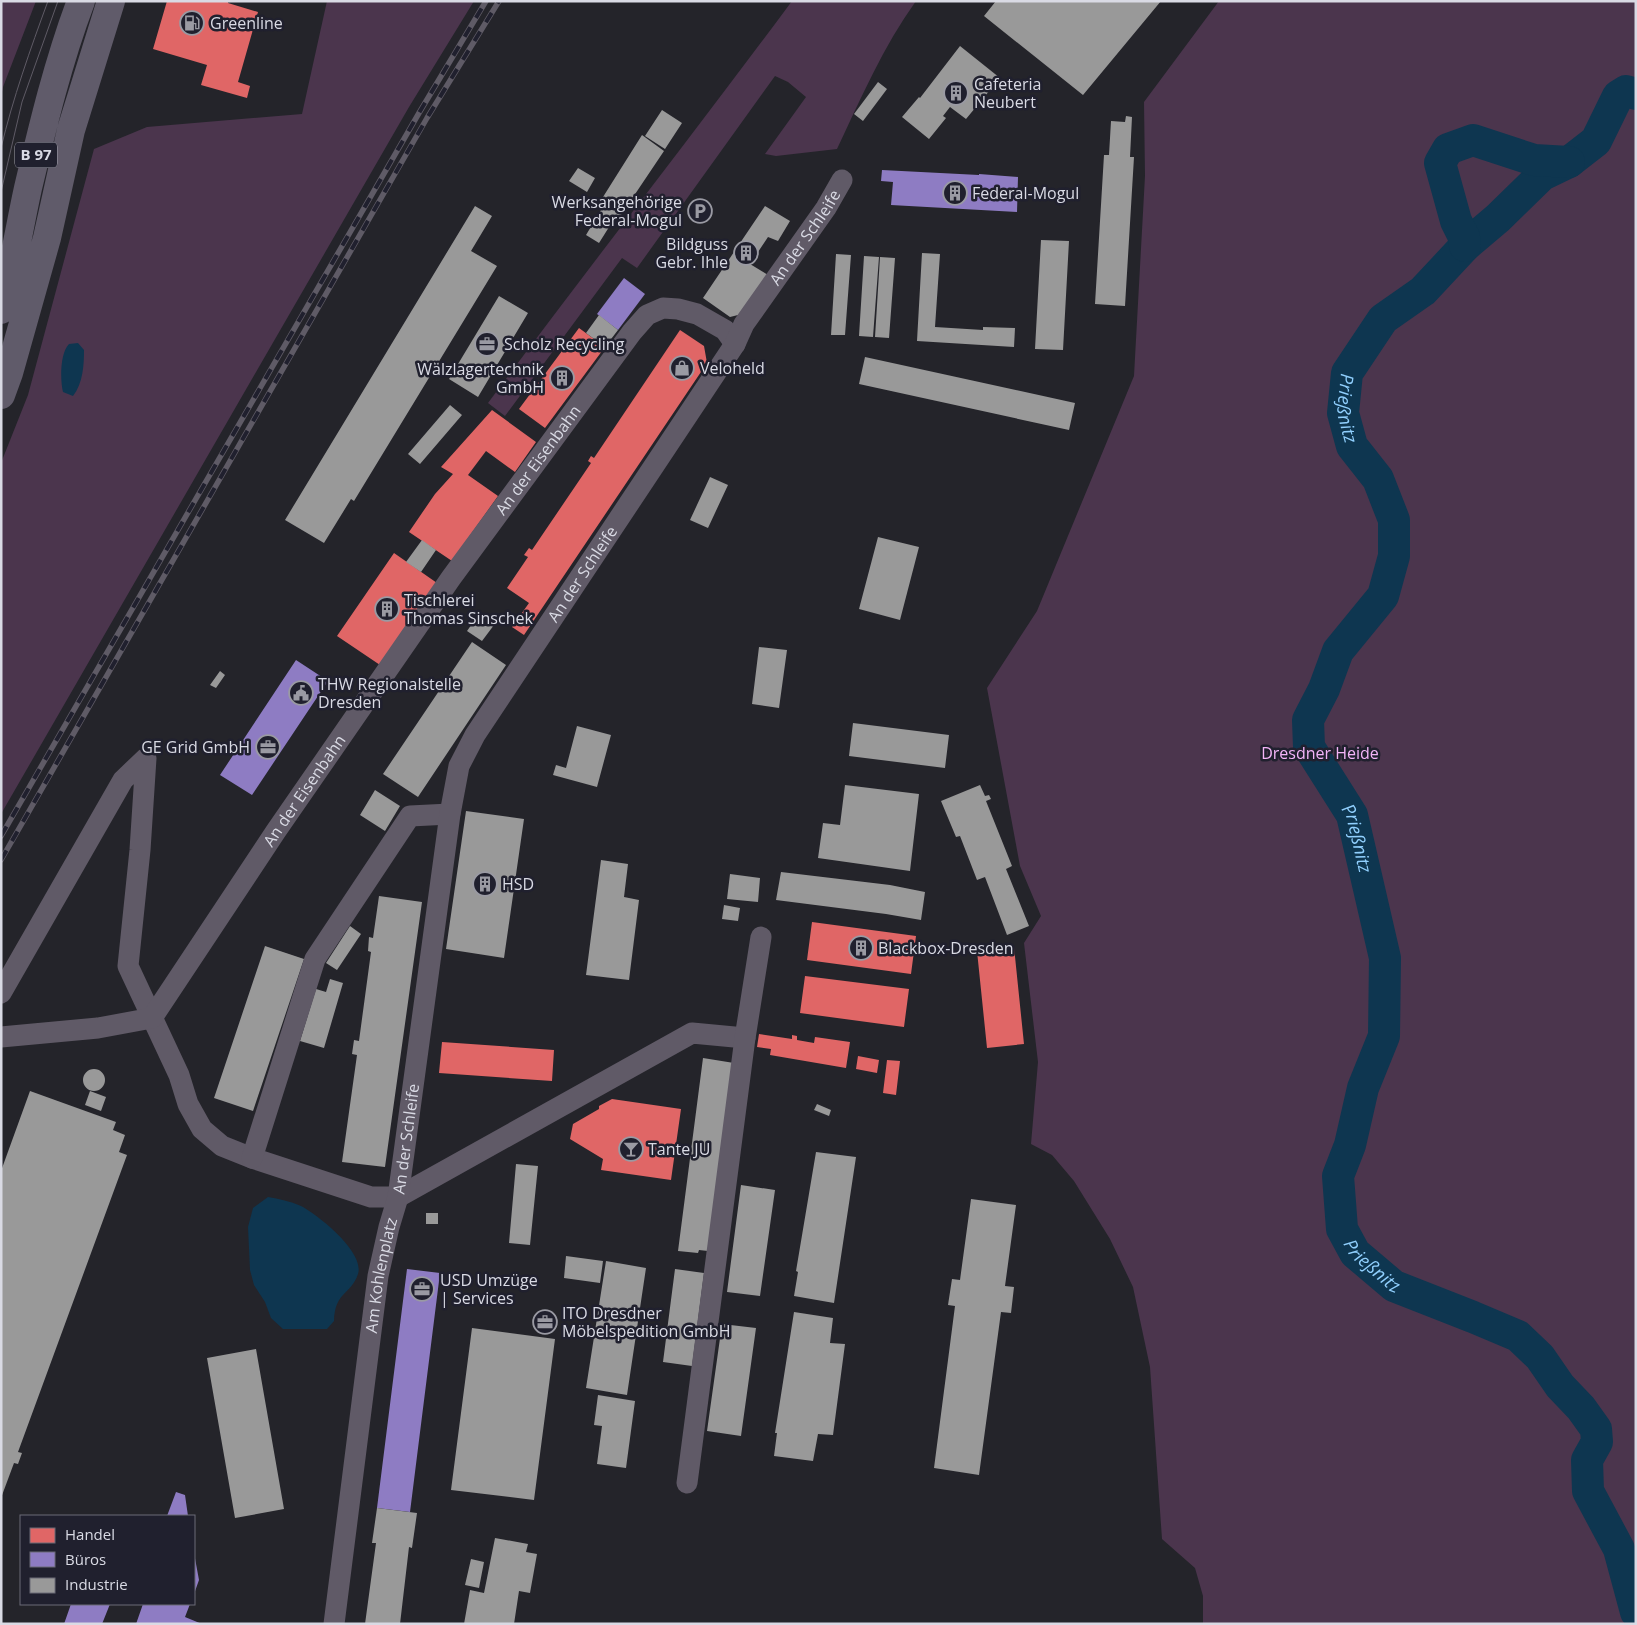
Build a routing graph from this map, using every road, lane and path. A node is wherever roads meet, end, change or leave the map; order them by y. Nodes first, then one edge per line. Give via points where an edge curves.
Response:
1 (81, 1) edge
2 (111, 1) edge
3 (842, 180) dead end
4 (1, 310) edge
5 (735, 344) junction
6 (1, 395) edge
7 (450, 814) junction
8 (761, 936) dead end
9 (1, 993) edge
10 (152, 1018) junction
11 (1, 1037) edge
12 (745, 1038) junction
13 (252, 1158) junction
14 (398, 1198) junction
15 (687, 1483) dead end
16 (334, 1624) edge

1 - 4 main road, B 97 via 52,93
2 - 6 main road, B 97 via 71,130 47,238
3 - 5 street, An der Schleife via 826,208 744,324
5 - 7 street, An der Schleife via 475,735 459,766
5 - 10 street, An der Eisenbahn via 724,330 697,314 678,309 664,308 647,315 632,332 451,578 276,831
7 - 13 street via 410,816 315,959
7 - 14 street, An der Schleife
8 - 12 street
9 - 10 street via 123,780 146,758 128,966
10 - 11 street via 98,1028
10 - 13 street, Am Kohlenplatz via 202,1130 222,1146
12 - 14 street, An der Schleife via 692,1033
12 - 15 street
13 - 14 street, Am Kohlenplatz via 371,1197
14 - 16 street, Am Kohlenplatz via 378,1276

